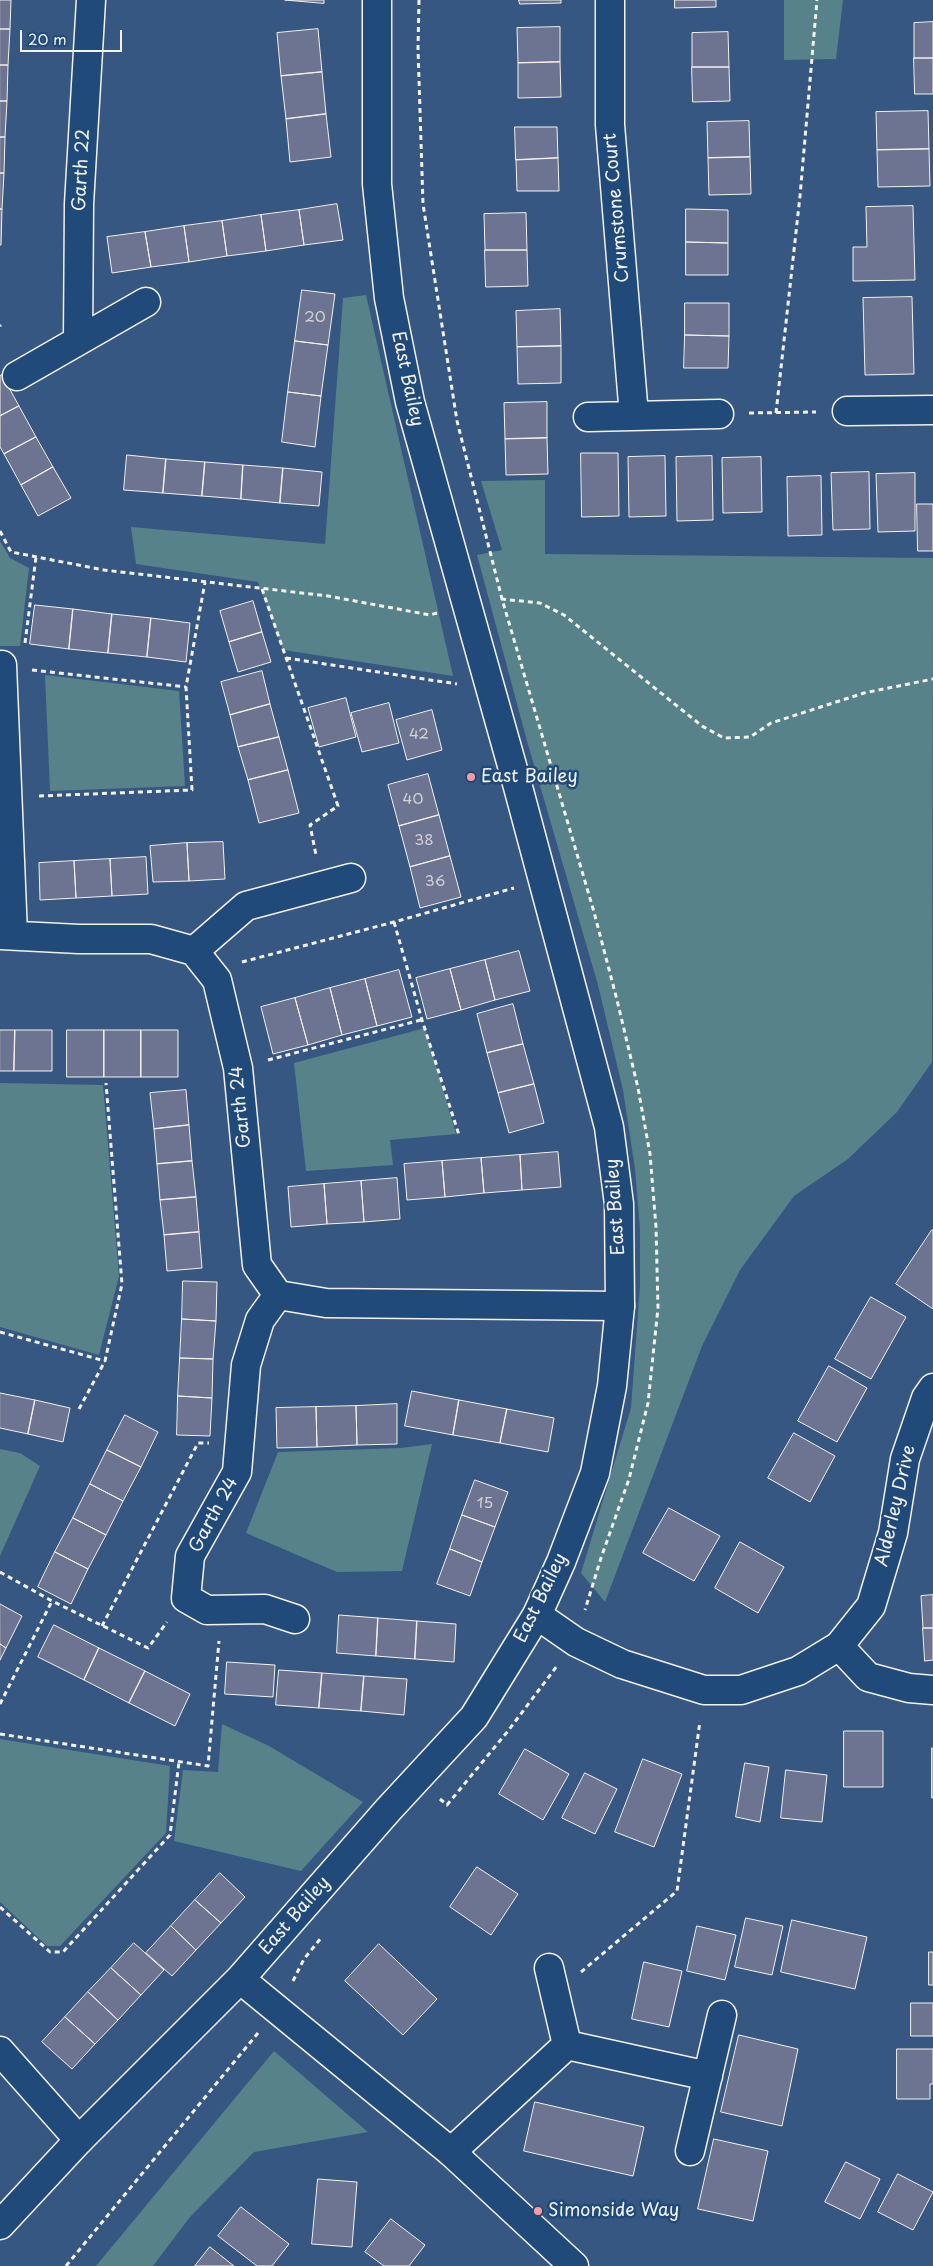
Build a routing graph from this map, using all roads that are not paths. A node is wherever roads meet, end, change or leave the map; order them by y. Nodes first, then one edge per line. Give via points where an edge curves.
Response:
1 (91, 0) edge
2 (377, 0) edge
3 (610, 0) edge
4 (146, 302) dead end
5 (78, 340) junction
6 (17, 376) dead end
7 (933, 410) edge
8 (847, 412) road end
9 (719, 414) road end
10 (634, 416) junction
11 (588, 417) dead end
12 (14, 667) road end
13 (351, 878) dead end
14 (6, 935) edge
15 (194, 951) junction
16 (278, 1295) junction
17 (620, 1306) junction
18 (933, 1388) edge
19 (537, 1615) junction
20 (295, 1619) dead end
21 (839, 1646) junction
22 (933, 1690) edge
23 (549, 1968) dead end
24 (240, 1978) junction
25 (722, 2015) dead end
26 (567, 2045) junction
27 (0, 2051) edge
28 (708, 2076) junction
29 (79, 2140) junction
30 (690, 2151) dead end
31 (451, 2152) junction
32 (0, 2224) edge
33 (574, 2266) edge

1 - 5 street, Garth 22 via 79,204
2 - 17 street, East Bailey via 377,184 390,298 410,402 609,1127 619,1204
3 - 10 street, Crumstone Court via 610,125
4 - 5 street
5 - 6 street
7 - 8 street
9 - 10 street
10 - 11 street
12 - 14 street
13 - 15 street via 246,906
14 - 15 street via 151,939
15 - 16 street, Garth 24 via 217,980 238,1068 256,1265
16 - 17 street via 326,1304
16 - 20 street, Garth 24 via 260,1320 246,1366 237,1472 190,1556 186,1598 207,1610 265,1609
17 - 19 street, East Bailey via 612,1386 595,1473
18 - 21 street, Alderley Drive via 926,1398 905,1459 893,1533 871,1606
19 - 21 street, Alderley Drive via 576,1642 622,1664 704,1690 740,1690 798,1671
19 - 24 street, East Bailey via 474,1717
21 - 22 street via 868,1677 909,1688
23 - 26 street
24 - 29 street, East Bailey
24 - 31 street
25 - 28 street
26 - 28 street
26 - 31 street
27 - 29 street
28 - 30 street
29 - 32 street, East Bailey
31 - 33 street

